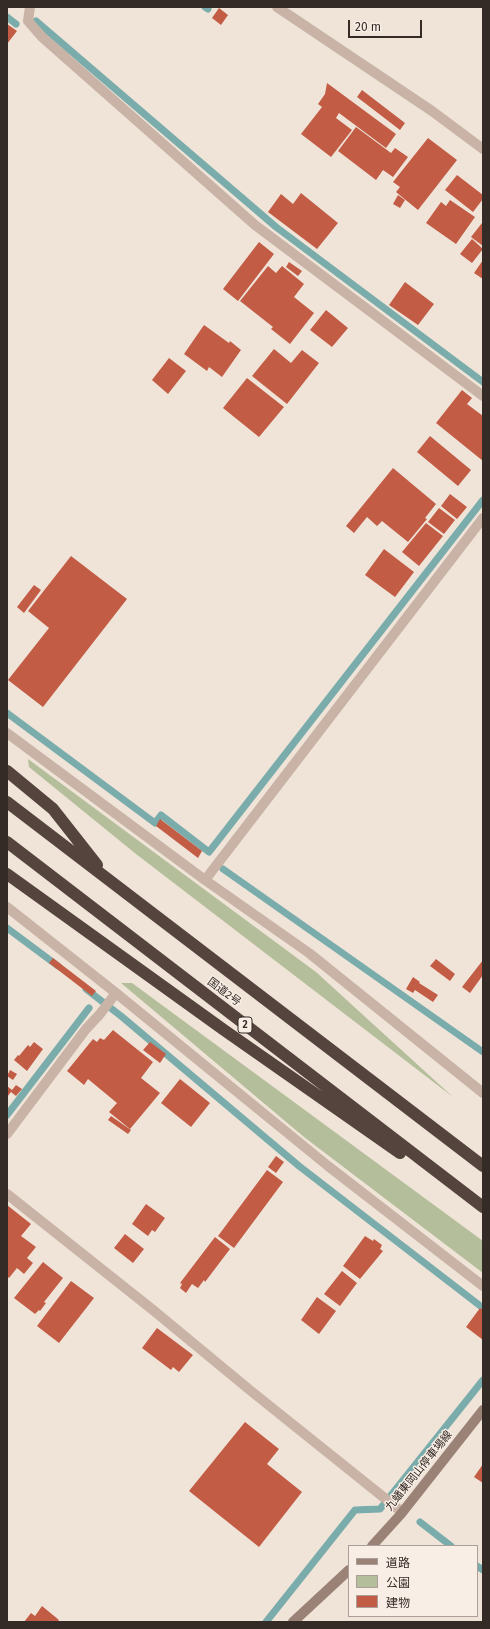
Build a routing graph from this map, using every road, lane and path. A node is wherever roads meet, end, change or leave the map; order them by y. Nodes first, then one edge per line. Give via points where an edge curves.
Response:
1 (30, 7) edge
2 (277, 7) edge
3 (483, 148) edge
4 (483, 396) edge
5 (483, 518) edge
6 (7, 733) edge
7 (7, 771) edge
8 (7, 802) edge
9 (7, 842) edge
10 (7, 874) edge
11 (108, 879) junction
12 (205, 880) junction
13 (7, 907) edge
14 (116, 993) junction
15 (483, 1093) edge
16 (7, 1134) edge
17 (483, 1166) edge
18 (7, 1194) edge
19 (483, 1207) edge
20 (483, 1211) edge
21 (483, 1286) edge
22 (483, 1410) edge
23 (398, 1509) junction
24 (373, 1545) edge
25 (348, 1571) edge
26 (293, 1622) edge

1 - 4 street via 28,21 42,37 255,225
2 - 3 street
5 - 12 street
6 - 12 street
7 - 11 highway via 53,809
8 - 11 highway, 国道2号
9 - 19 highway, 国道2号 / 2
10 - 20 highway
11 - 17 highway, 国道2号
12 - 15 street via 309,953
13 - 14 street
14 - 16 street
14 - 21 street via 328,1166
18 - 23 street
22 - 23 main road, 九蟠東岡山停車場線
23 - 24 main road, 九蟠東岡山停車場線
25 - 26 main road

